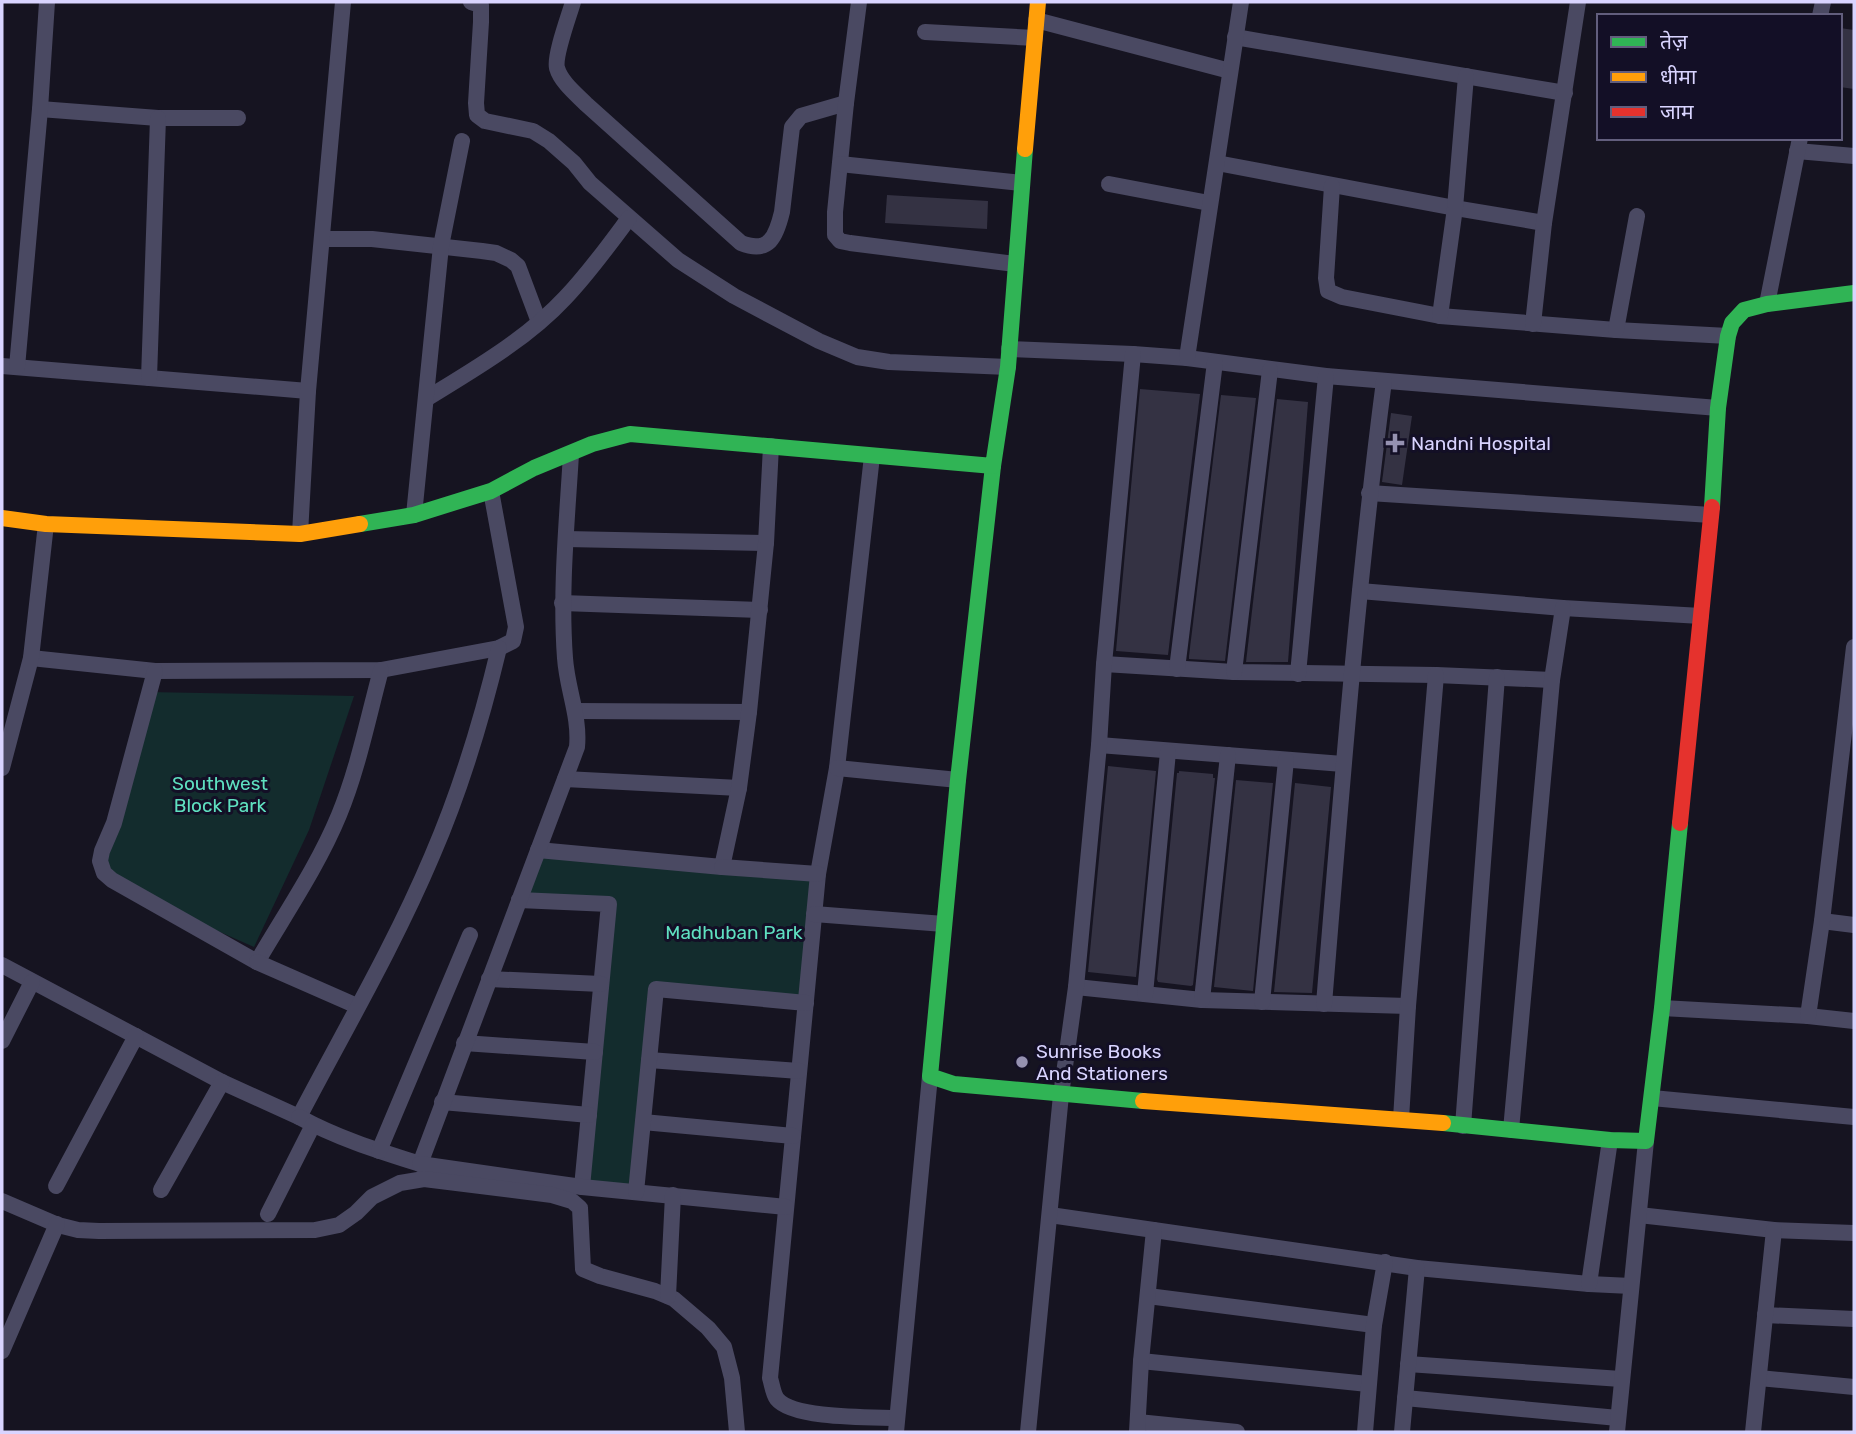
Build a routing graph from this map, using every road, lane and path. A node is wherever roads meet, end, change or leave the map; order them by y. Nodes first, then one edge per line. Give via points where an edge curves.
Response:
1 (47, 2) edge
2 (343, 2) edge
3 (573, 2) edge
4 (859, 2) edge
5 (1038, 2) edge
6 (1241, 2) edge
7 (1578, 2) edge
8 (479, 3) edge
9 (1036, 20) junction
10 (925, 32) dead end
11 (1235, 37) junction
12 (1035, 38) junction
13 (1230, 71) junction
14 (1466, 76) junction
15 (1565, 93) junction
16 (846, 103) junction
17 (40, 109) junction
18 (158, 118) junction
19 (238, 118) dead end
20 (462, 141) dead end
21 (1798, 145) edge
22 (1854, 156) edge
23 (1217, 163) junction
24 (840, 164) junction
25 (1022, 183) junction
26 (1109, 184) dead end
27 (1332, 186) junction
28 (1209, 202) junction
29 (1455, 208) junction
30 (1637, 216) dead end
31 (629, 218) junction
32 (1544, 223) junction
33 (323, 239) junction
34 (441, 246) junction
35 (1015, 264) junction
36 (1854, 293) edge
37 (1767, 304) junction
38 (1440, 316) junction
39 (538, 322) junction
40 (1533, 324) junction
41 (1616, 330) junction
42 (1728, 336) junction
43 (1009, 349) junction
44 (1133, 354) junction
45 (1187, 358) junction
46 (1215, 362) junction
47 (9, 366) edge
48 (1008, 367) junction
49 (1270, 370) junction
50 (1326, 376) junction
51 (149, 378) junction
52 (1384, 381) junction
53 (308, 391) junction
54 (426, 399) junction
55 (1718, 408) junction
56 (771, 446) junction
57 (571, 454) junction
58 (872, 456) junction
59 (993, 466) junction
60 (491, 491) junction
61 (1369, 493) junction
62 (1711, 514) junction
63 (414, 515) junction
64 (2, 518) edge
65 (47, 524) junction
66 (300, 534) junction
67 (566, 539) junction
68 (766, 543) junction
69 (1360, 591) junction
70 (562, 603) junction
71 (1563, 608) junction
72 (760, 610) junction
73 (1701, 616) junction
74 (1854, 647) edge
75 (499, 648) junction
76 (31, 658) junction
77 (1104, 664) junction
78 (1177, 669) junction
79 (381, 670) junction
80 (155, 671) junction
81 (1234, 672) junction
82 (1350, 673) junction
83 (1298, 674) junction
84 (1436, 675) junction
85 (1497, 677) junction
86 (1552, 680) junction
87 (576, 711) junction
88 (749, 712) junction
89 (1099, 745) junction
90 (1168, 752) junction
91 (1228, 755) junction
92 (1286, 760) junction
93 (1343, 764) junction
94 (2, 768) edge
95 (837, 768) junction
96 (565, 779) junction
97 (958, 780) junction
98 (739, 788) junction
99 (538, 850) junction
100 (722, 867) junction
101 (818, 874) junction
102 (519, 900) junction
103 (814, 914) junction
104 (1822, 921) junction
105 (944, 924) junction
106 (1854, 925) edge
107 (470, 935) dead end
108 (257, 962) junction
109 (2, 965) edge
110 (489, 979) junction
111 (32, 982) junction
112 (601, 984) junction
113 (1076, 987) junction
114 (1145, 994) junction
115 (1202, 1000) junction
116 (1262, 1002) junction
117 (806, 1003) junction
118 (1324, 1004) junction
119 (358, 1006) junction
120 (1408, 1006) junction
121 (1662, 1009) junction
122 (1808, 1016) junction
123 (1854, 1021) edge
124 (136, 1036) junction
125 (2, 1041) edge
126 (464, 1043) junction
127 (595, 1052) junction
128 (649, 1060) junction
129 (799, 1071) junction
130 (930, 1076) junction
131 (222, 1082) junction
132 (1061, 1095) junction
133 (1652, 1098) junction
134 (442, 1102) junction
135 (589, 1115) junction
136 (1854, 1118) edge
137 (1401, 1119) junction
138 (306, 1121) junction
139 (643, 1122) junction
140 (1463, 1126) junction
141 (1511, 1130) junction
142 (793, 1136) junction
143 (1610, 1140) junction
144 (1646, 1141) junction
145 (379, 1151) junction
146 (420, 1164) junction
147 (56, 1186) dead end
148 (582, 1187) junction
149 (161, 1190) dead end
150 (636, 1192) junction
151 (673, 1195) junction
152 (2, 1201) edge
153 (786, 1207) junction
154 (268, 1214) dead end
155 (1050, 1215) junction
156 (1639, 1215) junction
157 (57, 1224) junction
158 (1154, 1230) junction
159 (1774, 1230) junction
160 (1854, 1233) edge
161 (1385, 1262) junction
162 (1417, 1268) junction
163 (1589, 1284) junction
164 (1631, 1286) junction
165 (1148, 1296) junction
166 (668, 1297) junction
167 (1765, 1315) junction
168 (1854, 1319) edge
169 (1374, 1325) junction
170 (2, 1351) edge
171 (1141, 1362) junction
172 (1408, 1364) junction
173 (1759, 1378) junction
174 (1621, 1379) junction
175 (1368, 1384) junction
176 (1854, 1387) edge
177 (1405, 1398) junction
178 (896, 1425) edge
179 (1617, 1425) edge
180 (1137, 1427) edge
181 (737, 1432) edge
182 (1028, 1432) edge
183 (1237, 1432) edge
184 (1365, 1432) edge
185 (1402, 1432) edge
186 (1753, 1432) edge

1 - 17 street
2 - 33 street
3 - 16 street via 557,58 564,81 741,243 753,248 775,236 779,224 792,127 801,116
4 - 16 street
5 - 9 street
6 - 11 street
7 - 15 street
8 - 31 street via 477,115 485,121 533,131 550,141
9 - 12 street
9 - 13 street
10 - 12 street
11 - 13 street
11 - 14 street
12 - 25 street
13 - 23 street
14 - 15 street
14 - 29 street
15 - 32 street
16 - 24 street
17 - 18 street
17 - 47 street
18 - 19 street
18 - 51 street
20 - 34 street
21 - 22 street
21 - 37 street
23 - 27 street
23 - 28 street
24 - 25 street
24 - 35 street via 835,212 835,235 840,241
25 - 35 street
26 - 28 street
27 - 29 street
27 - 38 street via 1328,291
28 - 45 street
29 - 32 street
29 - 38 street
30 - 41 street
31 - 39 street via 579,284
31 - 48 street via 717,286 841,351 889,362
32 - 40 street
33 - 34 street
33 - 53 street
34 - 39 street via 496,253 511,260 518,266
34 - 54 street
35 - 43 street
36 - 37 street
37 - 42 street via 1744,310
38 - 40 street
39 - 54 street
40 - 41 street
41 - 42 street
42 - 55 street
43 - 44 street
43 - 48 street
44 - 45 street
44 - 77 street
45 - 46 street
46 - 49 street
46 - 78 street
47 - 51 street
48 - 59 street
49 - 50 street
49 - 81 street
50 - 52 street
50 - 83 street
51 - 53 street
52 - 55 street
52 - 61 street
53 - 66 street
54 - 63 street
55 - 62 street
56 - 57 street via 630,434
56 - 58 street
56 - 68 street
57 - 60 street
57 - 67 street
58 - 59 street
58 - 95 street
59 - 97 street
60 - 63 street
60 - 75 street via 516,628 513,641
61 - 62 street
61 - 69 street
62 - 73 street
63 - 66 street
64 - 65 street
65 - 66 street
65 - 76 street
67 - 68 street
67 - 70 street
68 - 72 street
69 - 71 street
69 - 82 street
70 - 72 street
70 - 87 street via 568,680
71 - 73 street
71 - 86 street
72 - 88 street
73 - 121 street
74 - 104 street
75 - 79 street
75 - 119 street via 446,822
76 - 80 street
76 - 94 street
77 - 78 street
77 - 89 street
78 - 81 street
79 - 80 street
79 - 108 street via 339,814
80 - 108 street via 114,823 102,850 104,873
81 - 83 street
82 - 83 street
82 - 84 street
82 - 93 street
84 - 85 street
84 - 120 street
85 - 86 street
85 - 140 street
86 - 141 street
87 - 88 street
87 - 96 street via 577,747
88 - 98 street
89 - 90 street
89 - 113 street
90 - 91 street
90 - 114 street
91 - 92 street
91 - 115 street
92 - 93 street
92 - 116 street
93 - 118 street
95 - 97 street
95 - 101 street
96 - 98 street
96 - 99 street
97 - 105 street
98 - 100 street
99 - 100 street
99 - 102 street
100 - 101 street
101 - 103 street
102 - 110 street
102 - 112 street via 609,904
103 - 105 street
103 - 117 street
104 - 106 street
104 - 122 street
105 - 130 street
107 - 145 street
108 - 119 street
109 - 111 street
110 - 112 street
110 - 126 street
111 - 124 street
111 - 125 street
112 - 127 street
113 - 114 street
113 - 132 street
114 - 115 street
115 - 116 street
116 - 118 street
117 - 128 street via 656,989
117 - 129 street
118 - 120 street
119 - 138 street
120 - 137 street
121 - 122 street
121 - 133 street
122 - 123 street
124 - 131 street
124 - 147 street
126 - 127 street
126 - 134 street
127 - 135 street
128 - 129 street
128 - 139 street
129 - 142 street
130 - 132 street via 954,1084
130 - 178 street
131 - 138 street
131 - 149 street
132 - 137 street
132 - 155 street
133 - 136 street
133 - 144 street
134 - 135 street
134 - 146 street
135 - 148 street
137 - 140 street
138 - 145 street
138 - 154 street
139 - 142 street
139 - 150 street
140 - 141 street
141 - 143 street
142 - 153 street
143 - 144 street
143 - 163 street
144 - 156 street
145 - 146 street
146 - 148 street
148 - 150 street
150 - 151 street
151 - 153 street
151 - 166 street
152 - 157 street
153 - 178 street via 770,1378 776,1398 788,1408 806,1413
155 - 158 street
155 - 182 street
156 - 159 street
156 - 164 street
157 - 166 street via 99,1231 315,1230 339,1225 372,1197 400,1183 452,1181 572,1200 580,1208 583,1269
157 - 170 street
158 - 161 street
158 - 165 street
159 - 160 street
159 - 167 street
161 - 162 street
161 - 169 street
162 - 163 street
162 - 172 street
163 - 164 street
164 - 174 street
165 - 169 street
165 - 171 street
166 - 181 street via 708,1328 724,1347
167 - 168 street
167 - 173 street
169 - 175 street
171 - 175 street
171 - 180 street
172 - 174 street
172 - 177 street
173 - 176 street
173 - 186 street
174 - 179 street
175 - 184 street
177 - 179 street
177 - 185 street
180 - 183 street

